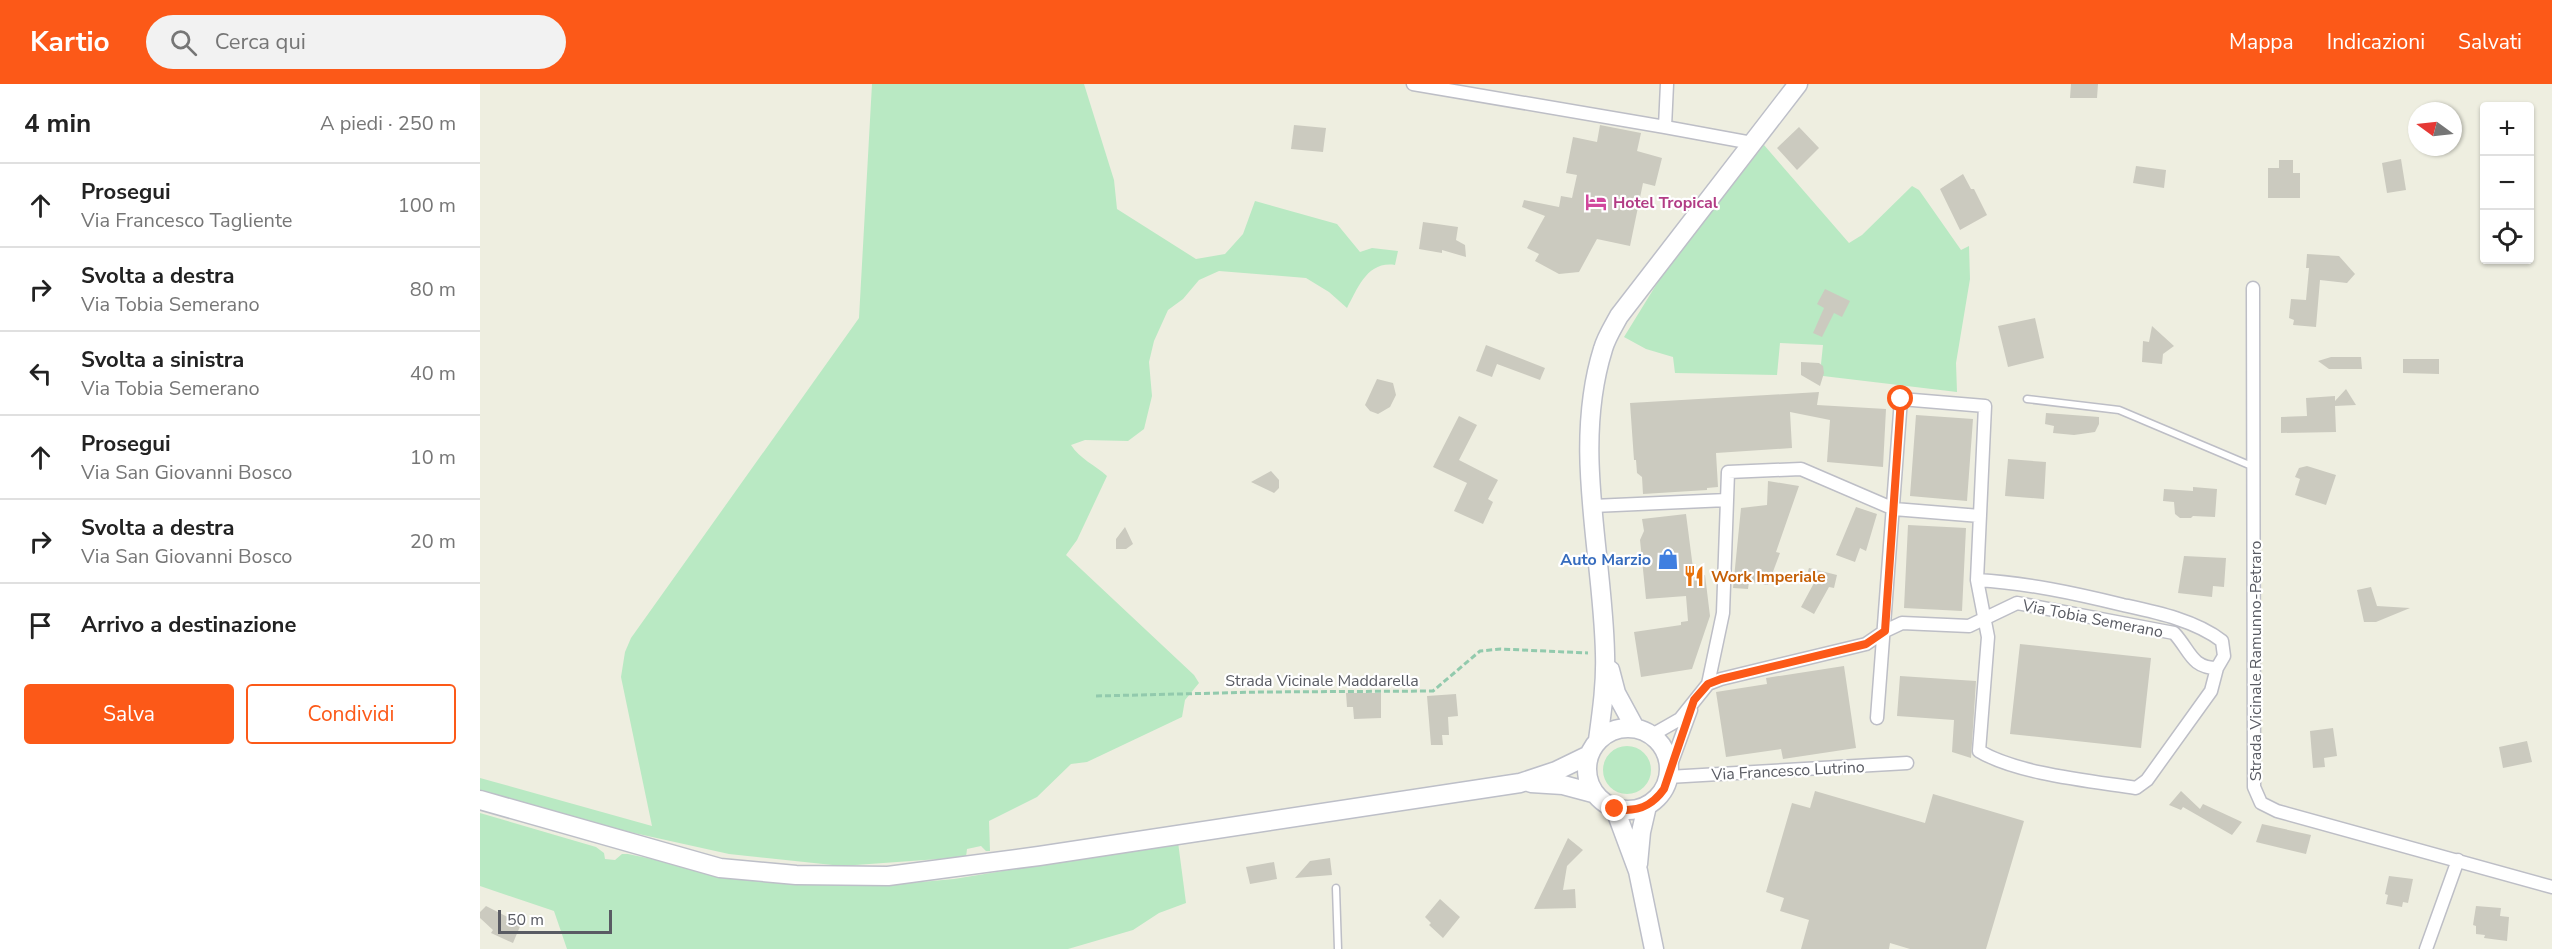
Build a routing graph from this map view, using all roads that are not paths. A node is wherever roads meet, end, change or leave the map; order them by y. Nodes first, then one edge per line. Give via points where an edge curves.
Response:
1 (1413, 84) edge
2 (1667, 84) edge
3 (1798, 84) edge
4 (1665, 127) junction
5 (1752, 143) junction
6 (2253, 288) dead end
7 (2027, 399) dead end
8 (2255, 467) junction
9 (1727, 500) junction
10 (1593, 506) junction
11 (1894, 509) junction
12 (1980, 516) junction
13 (1977, 580) junction
14 (1984, 619) junction
15 (1885, 631) junction
16 (1605, 654) junction
17 (2217, 668) junction
18 (1708, 684) junction
19 (1694, 700) junction
20 (1877, 718) dead end
21 (1643, 732) junction
22 (1594, 747) junction
23 (1907, 763) dead end
24 (1669, 773) junction
25 (1520, 783) junction
26 (1593, 793) junction
27 (480, 800) edge
28 (1647, 806) junction
29 (1615, 809) junction
30 (2458, 860) junction
31 (1638, 871) junction
32 (2552, 886) edge
33 (1336, 888) dead end
34 (1338, 949) edge
35 (1654, 949) edge
36 (2426, 949) edge

1 - 4 street
2 - 4 street
3 - 5 main road
4 - 5 street
5 - 10 main road via 1619,316 1603,347 1594,385 1589,467
6 - 8 street, Strada Vicinale Ramunno-Petraro
7 - 8 lane via 2119,410
8 - 30 street, Strada Vicinale Ramunno-Petraro via 2254,786 2261,803 2277,811
9 - 10 street
9 - 11 street via 1728,472 1801,470
9 - 18 street via 1723,613
10 - 16 main road
11 - 12 street
11 - 12 street via 1901,399 1985,406
11 - 15 street
12 - 13 street
13 - 14 street
13 - 17 street, Via Tobia Semerano via 2018,582 2167,616 2222,641 2224,656
14 - 15 street, Via Tobia Semerano via 1969,626 1902,623
14 - 17 street, Via Tobia Semerano via 2017,603 2152,627 2174,633 2193,661 2206,668
14 - 17 street via 1988,637 1979,751 1990,758 2050,774 2136,789 2147,780 2211,691
15 - 18 street, Via Tobia Semerano via 1866,644
15 - 20 street
16 - 21 main road via 1616,693
16 - 22 main road via 1604,697
18 - 19 street
19 - 21 street via 1680,719
19 - 24 street
21 - 22 main road via 1622,728 1609,732
21 - 24 main road via 1664,750
22 - 25 main road via 1556,771
22 - 26 main road via 1586,768
23 - 24 street, Via Francesco Lutrino
24 - 28 main road via 1657,799
25 - 26 main road via 1563,785
25 - 27 main road via 888,876 796,875 720,868
26 - 29 main road
28 - 29 main road via 1626,811
28 - 31 main road
29 - 31 main road
30 - 32 street, Strada Vicinale Ramunno-Petraro
30 - 36 street
31 - 35 main road
33 - 34 lane

